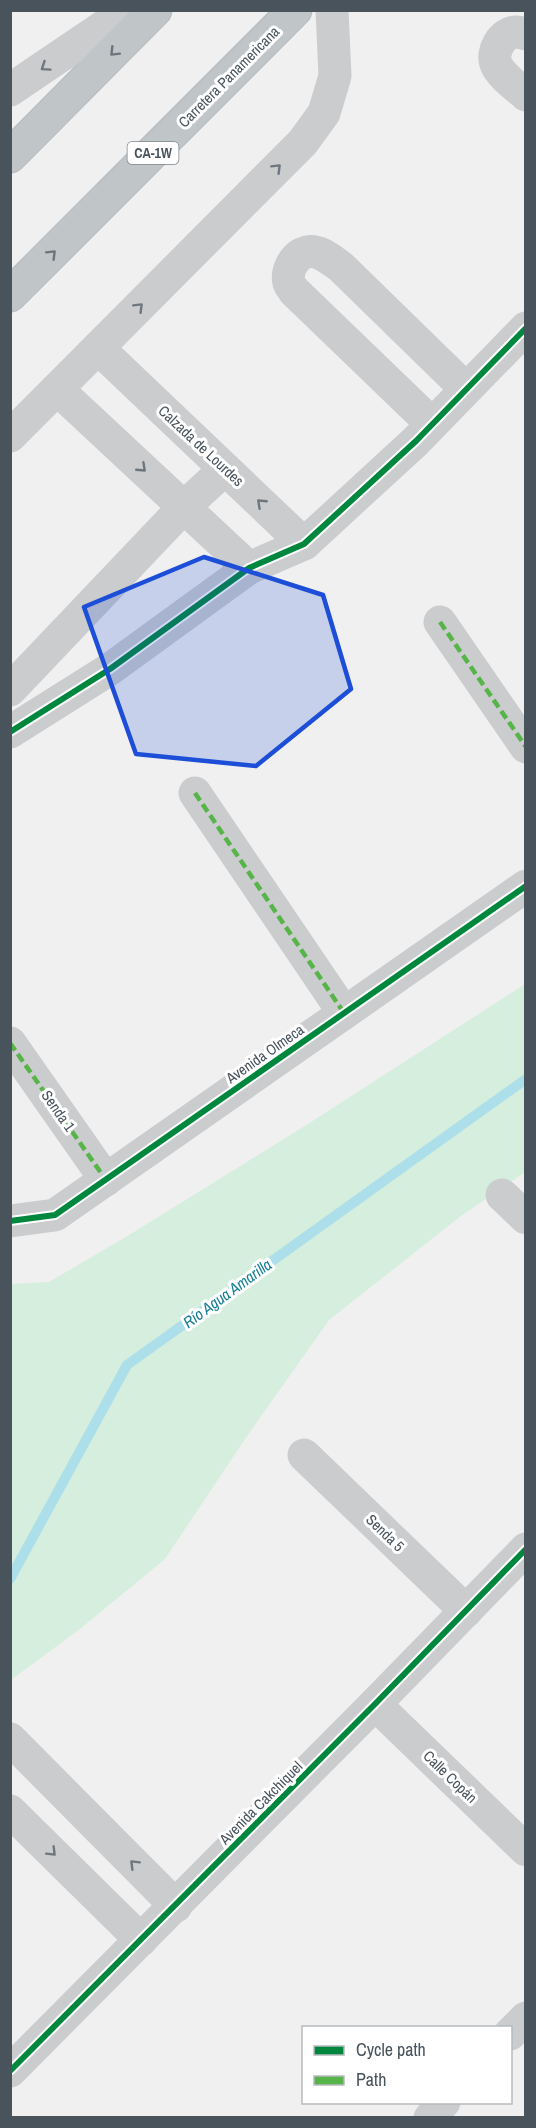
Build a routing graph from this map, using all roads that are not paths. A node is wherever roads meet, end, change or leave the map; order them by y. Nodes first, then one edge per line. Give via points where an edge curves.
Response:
1 (128, 10) edge
2 (155, 10) edge
3 (295, 10) edge
4 (332, 10) edge
5 (525, 34) edge
6 (10, 90) edge
7 (525, 95) edge
8 (10, 156) edge
9 (10, 296) edge
10 (525, 328) edge
11 (98, 348) junction
12 (57, 389) junction
13 (466, 389) junction
14 (432, 424) junction
15 (10, 436) edge
16 (225, 469) junction
17 (184, 507) junction
18 (304, 544) junction
19 (249, 568) junction
20 (440, 622) dead end
21 (10, 690) edge
22 (10, 732) edge
23 (525, 747) edge
24 (195, 793) dead end
25 (525, 886) edge
26 (344, 1013) junction
27 (10, 1043) edge
28 (106, 1180) junction
29 (502, 1195) dead end
30 (525, 1218) edge
31 (10, 1221) edge
32 (304, 1455) dead end
33 (525, 1550) edge
34 (466, 1611) junction
35 (375, 1704) junction
36 (10, 1739) edge
37 (10, 1811) edge
38 (525, 1851) edge
39 (176, 1906) junction
40 (141, 1940) junction
41 (525, 2018) edge
42 (512, 2032) edge
43 (10, 2071) edge
44 (443, 2104) edge
45 (430, 2118) edge

1 -> 6 street
2 -> 8 highway
9 -> 3 highway, Carretera Panamericana / CA-1W
11 -> 4 street via 303,142 324,113 335,76
5 - 7 street via 514,32 503,38 496,48 495,62
10 - 13 street
11 - 12 street
11 - 16 street, Calzada de Lourdes
12 - 15 street
12 -> 17 street
13 - 14 street
13 - 14 street via 333,261 325,255 307,252 297,258 290,268 289,282 294,291
14 - 18 street
16 - 17 street
18 -> 16 street, Calzada de Lourdes
17 - 19 street
17 - 21 street
18 - 19 street
19 - 22 street via 110,669
20 - 23 street
24 - 26 street
25 - 26 street, Avenida Olmeca
26 - 28 street, Avenida Olmeca
27 - 28 street, Senda 1
28 - 31 street, Avenida Olmeca via 55,1215
29 - 30 street
32 - 34 street, Senda 5
33 - 34 street, Avenida Cakchiquel
34 - 35 street, Avenida Cakchiquel
35 - 38 street, Calle Copán
35 - 39 street, Avenida Cakchiquel
39 -> 36 street
37 -> 40 street
39 - 40 street, Avenida Cakchiquel
40 - 43 street, Avenida Cakchiquel
41 - 42 street
44 - 45 street

